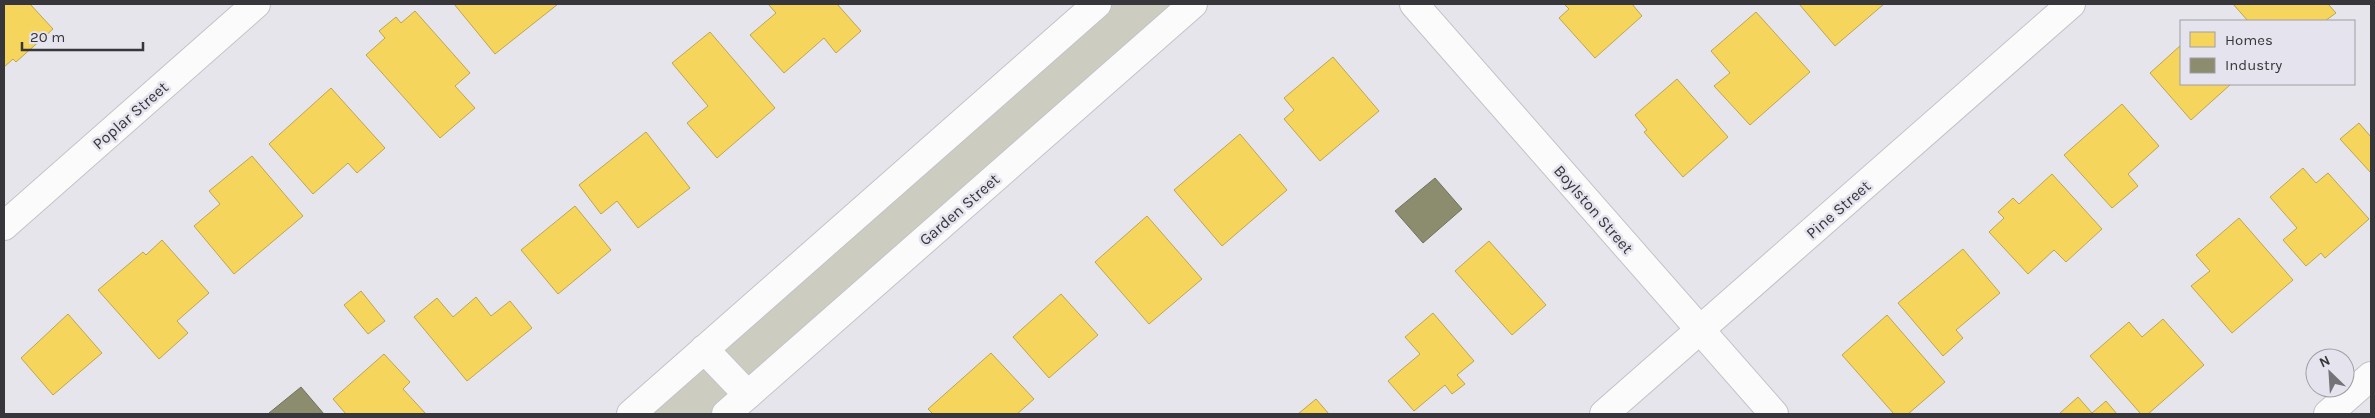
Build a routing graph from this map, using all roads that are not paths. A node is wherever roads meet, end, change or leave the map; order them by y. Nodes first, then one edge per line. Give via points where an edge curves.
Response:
1 (256, 4) edge
2 (1097, 4) edge
3 (1193, 4) edge
4 (1414, 4) edge
5 (2071, 4) edge
6 (4, 226) edge
7 (1700, 330) junction
8 (704, 349) junction
9 (2371, 376) edge
10 (748, 395) junction
11 (631, 414) edge
12 (726, 414) edge
13 (1604, 414) edge
14 (1774, 414) edge
15 (2328, 414) edge

1 - 6 street, Poplar Street
2 - 8 street
3 - 10 street, Garden Street
4 - 7 street, Boylston Street
5 - 7 street, Pine Street
7 - 13 street, Pine Street
7 - 14 street, Boylston Street
8 - 10 street
8 - 11 street
9 - 15 street
10 - 12 street, Garden Street

